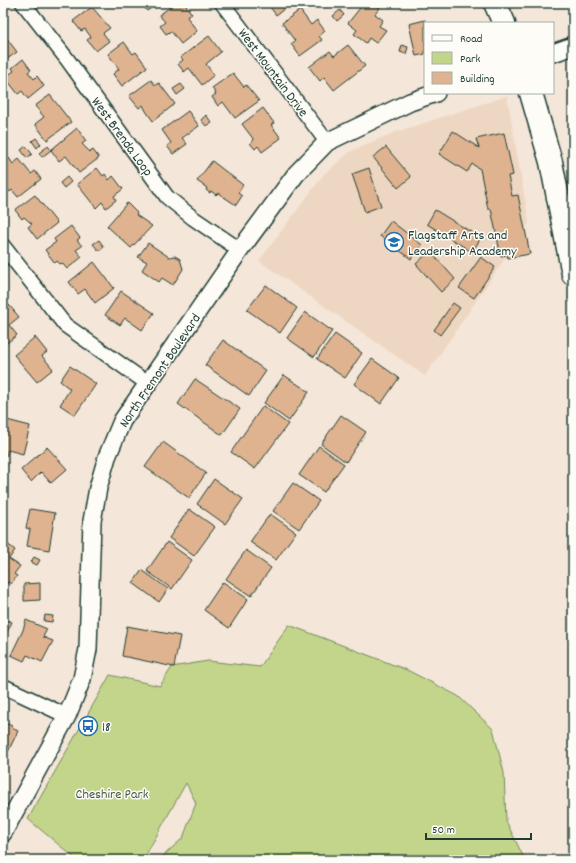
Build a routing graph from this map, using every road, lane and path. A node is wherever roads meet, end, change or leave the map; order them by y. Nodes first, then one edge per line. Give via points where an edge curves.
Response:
1 (23, 3) edge
2 (222, 3) edge
3 (495, 3) edge
4 (504, 22) edge
5 (573, 46) edge
6 (554, 53) edge
7 (433, 94) edge
8 (530, 94) edge
9 (327, 142) junction
10 (3, 246) edge
11 (240, 250) junction
12 (573, 274) edge
13 (147, 383) junction
14 (3, 686) edge
15 (67, 716) junction
16 (3, 833) edge

1 - 11 street, West Brenda Loop via 167,197
2 - 9 street, West Mountain Drive
3 - 4 main road
5 - 6 street
7 - 9 street, North Fremont Boulevard via 410,102
8 - 12 main road via 551,162
9 - 11 street, North Fremont Boulevard via 296,174
10 - 13 street via 64,325
11 - 13 street, North Fremont Boulevard
13 - 15 street, North Fremont Boulevard via 122,421 98,488 92,521 88,649 82,679
14 - 15 street
15 - 16 street, North Fremont Boulevard

